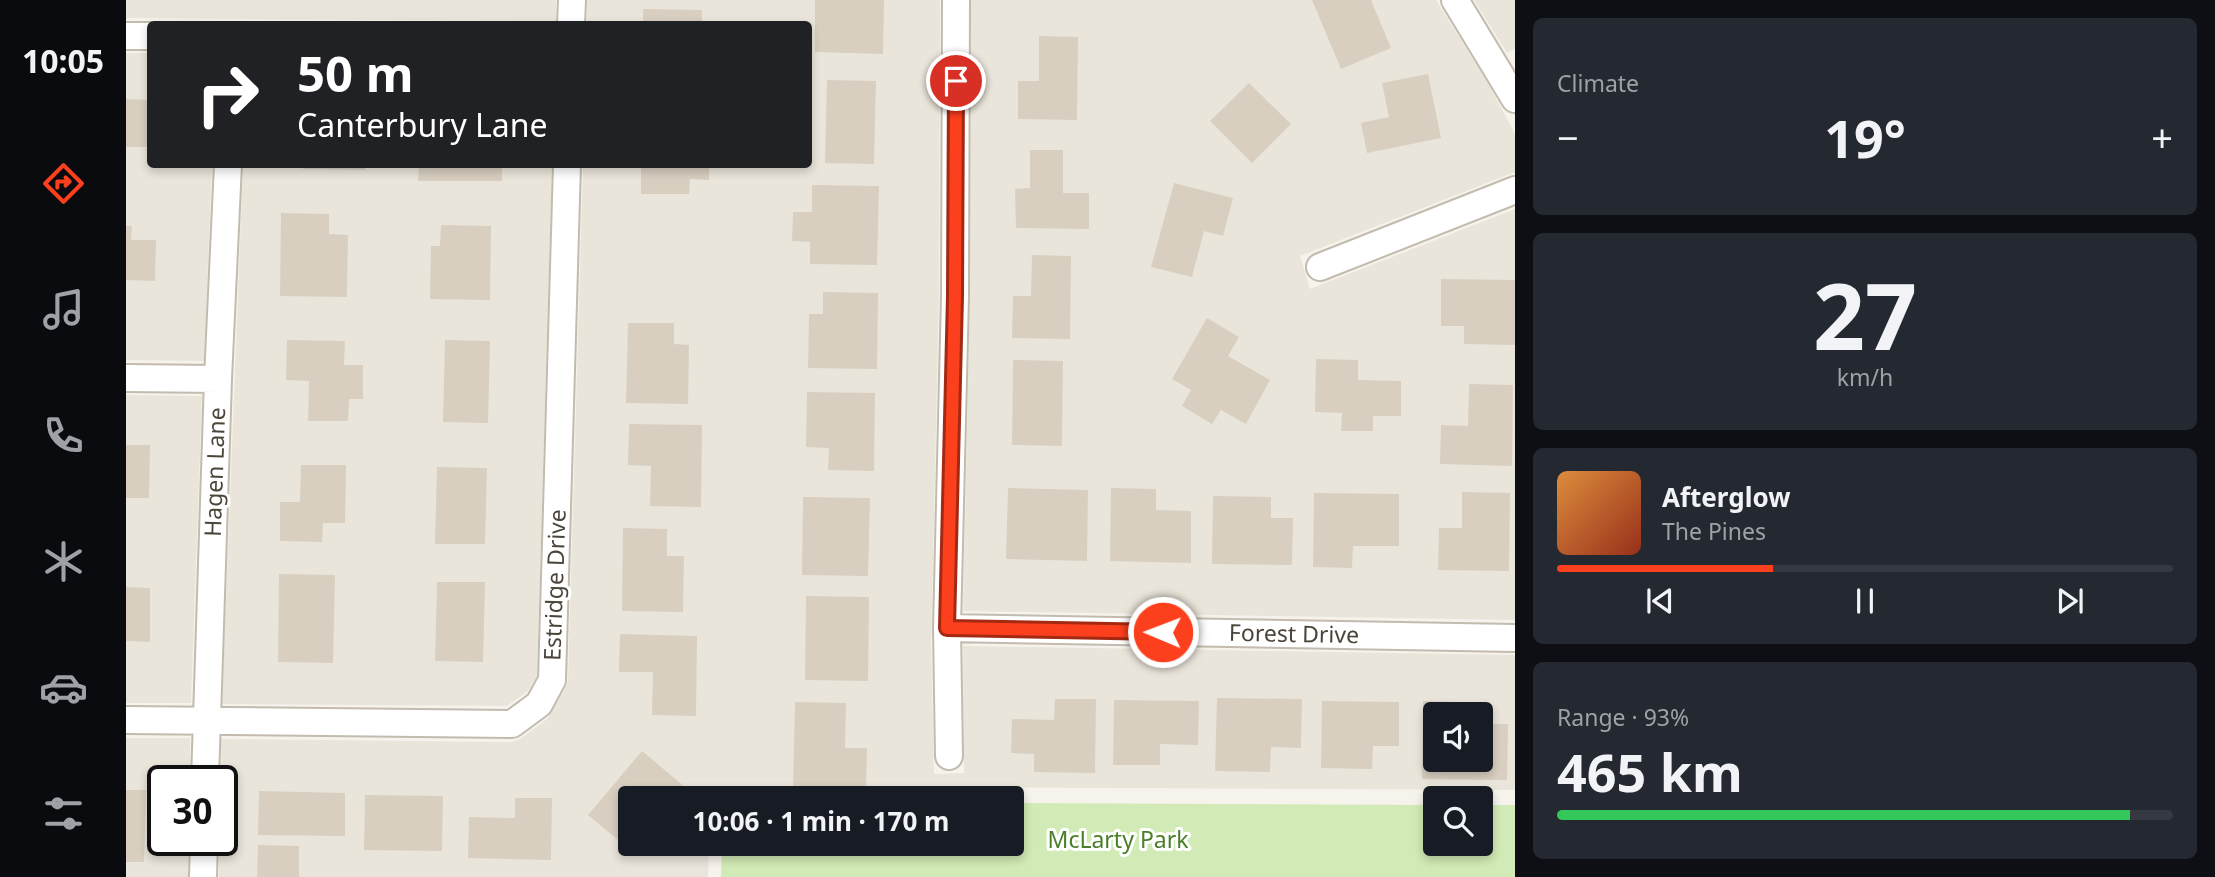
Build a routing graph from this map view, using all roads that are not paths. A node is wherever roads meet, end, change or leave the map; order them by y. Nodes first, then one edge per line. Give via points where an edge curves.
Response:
1 (572, 0) edge
2 (956, 0) edge
3 (1455, 0) edge
4 (571, 21) edge
5 (126, 36) edge
6 (147, 36) edge
7 (1509, 72) edge
8 (1515, 99) edge
9 (228, 168) edge
10 (568, 168) edge
11 (1515, 190) edge
12 (1320, 267) dead end
13 (126, 378) edge
14 (218, 379) junction
15 (947, 628) junction
16 (1515, 638) edge
17 (126, 720) edge
18 (206, 721) junction
19 (949, 756) dead end
20 (205, 765) edge
21 (204, 856) edge
22 (203, 877) edge

1 - 4 street
2 - 15 street
3 - 7 street
5 - 6 street
7 - 8 street
9 - 14 street, Hagen Lane
10 - 18 street, Estridge Drive via 552,680 539,704 512,724
11 - 12 street
13 - 14 street
14 - 18 street, Hagen Lane
15 - 16 street, Forest Drive
15 - 19 street
17 - 18 street, Estridge Drive
18 - 20 street, Hagen Lane
21 - 22 street

